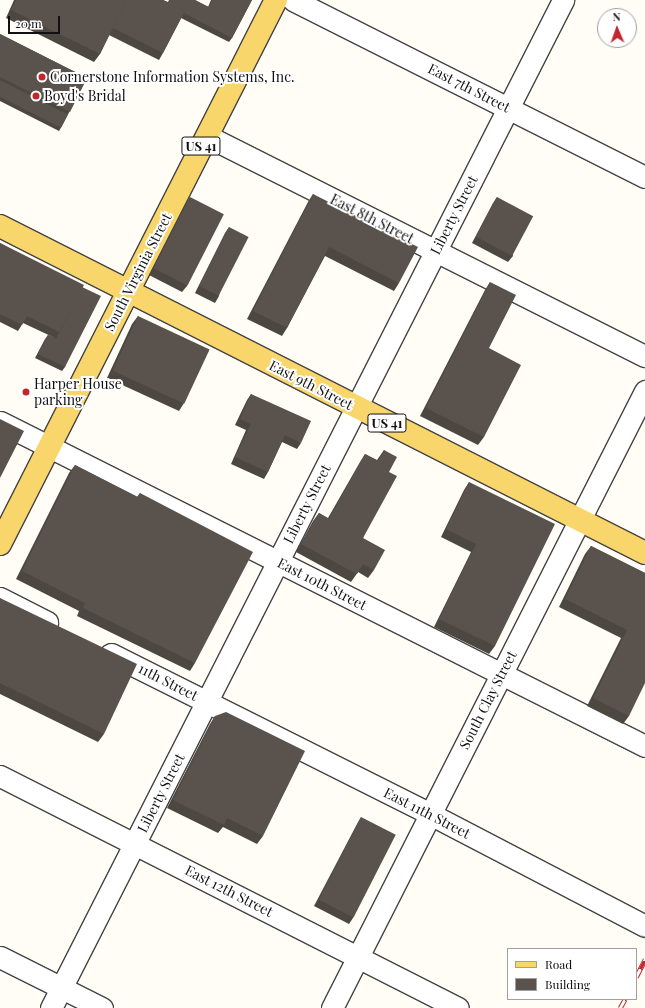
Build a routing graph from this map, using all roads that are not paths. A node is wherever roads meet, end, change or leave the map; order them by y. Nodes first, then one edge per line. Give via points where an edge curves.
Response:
1 (276, 0) edge
2 (293, 0) edge
3 (563, 0) edge
4 (508, 108) junction
5 (207, 136) junction
6 (645, 177) edge
7 (0, 226) edge
8 (436, 251) junction
9 (128, 293) junction
10 (645, 356) edge
11 (645, 391) edge
12 (356, 408) junction
13 (0, 422) edge
14 (50, 447) junction
15 (580, 520) junction
16 (0, 544) edge
17 (645, 554) edge
18 (278, 562) junction
19 (0, 598) edge
20 (64, 630) edge
21 (93, 644) edge
22 (501, 674) junction
23 (207, 702) junction
24 (645, 746) edge
25 (0, 776) edge
26 (430, 814) junction
27 (135, 844) junction
28 (645, 926) edge
29 (358, 956) junction
30 (0, 957) edge
31 (62, 988) junction
32 (51, 1008) edge
33 (102, 1008) edge
34 (332, 1008) edge
35 (458, 1008) edge

1 - 5 main road, South Virginia Street / US 41
2 - 4 street, East 7th Street
3 - 4 street, Liberty Street
4 - 6 street, East 7th Street
4 - 8 street, Liberty Street
5 - 8 street, East 8th Street
5 - 9 main road, South Virginia Street / US 41
7 - 9 main road, East 9th Street / US 41
8 - 10 street, East 8th Street
8 - 12 street, Liberty Street
9 - 12 main road, East 9th Street / US 41
9 - 14 main road, South Virginia Street
11 - 15 street, South Clay Street
12 - 15 main road, East 9th Street / US 41
12 - 18 street, Liberty Street
13 - 14 street, East 10th Street
14 - 16 main road, South Virginia Street
14 - 18 street, East 10th Street
15 - 17 main road, East 9th Street / US 41
15 - 22 street, South Clay Street
18 - 22 street, East 10th Street
18 - 23 street, Liberty Street
19 - 20 street
21 - 23 street, 11th Street
22 - 24 street, East 10th Street
22 - 26 street, South Clay Street
23 - 26 street, East 11th Street
23 - 27 street, Liberty Street
25 - 27 street, East 12th Street
26 - 28 street, East 11th Street
26 - 29 street, South Clay Street
27 - 29 street, East 12th Street
27 - 31 street, Liberty Street
29 - 34 street, South Clay Street
29 - 35 street, East 12th Street
30 - 31 street
31 - 32 street, Liberty Street
31 - 33 street

